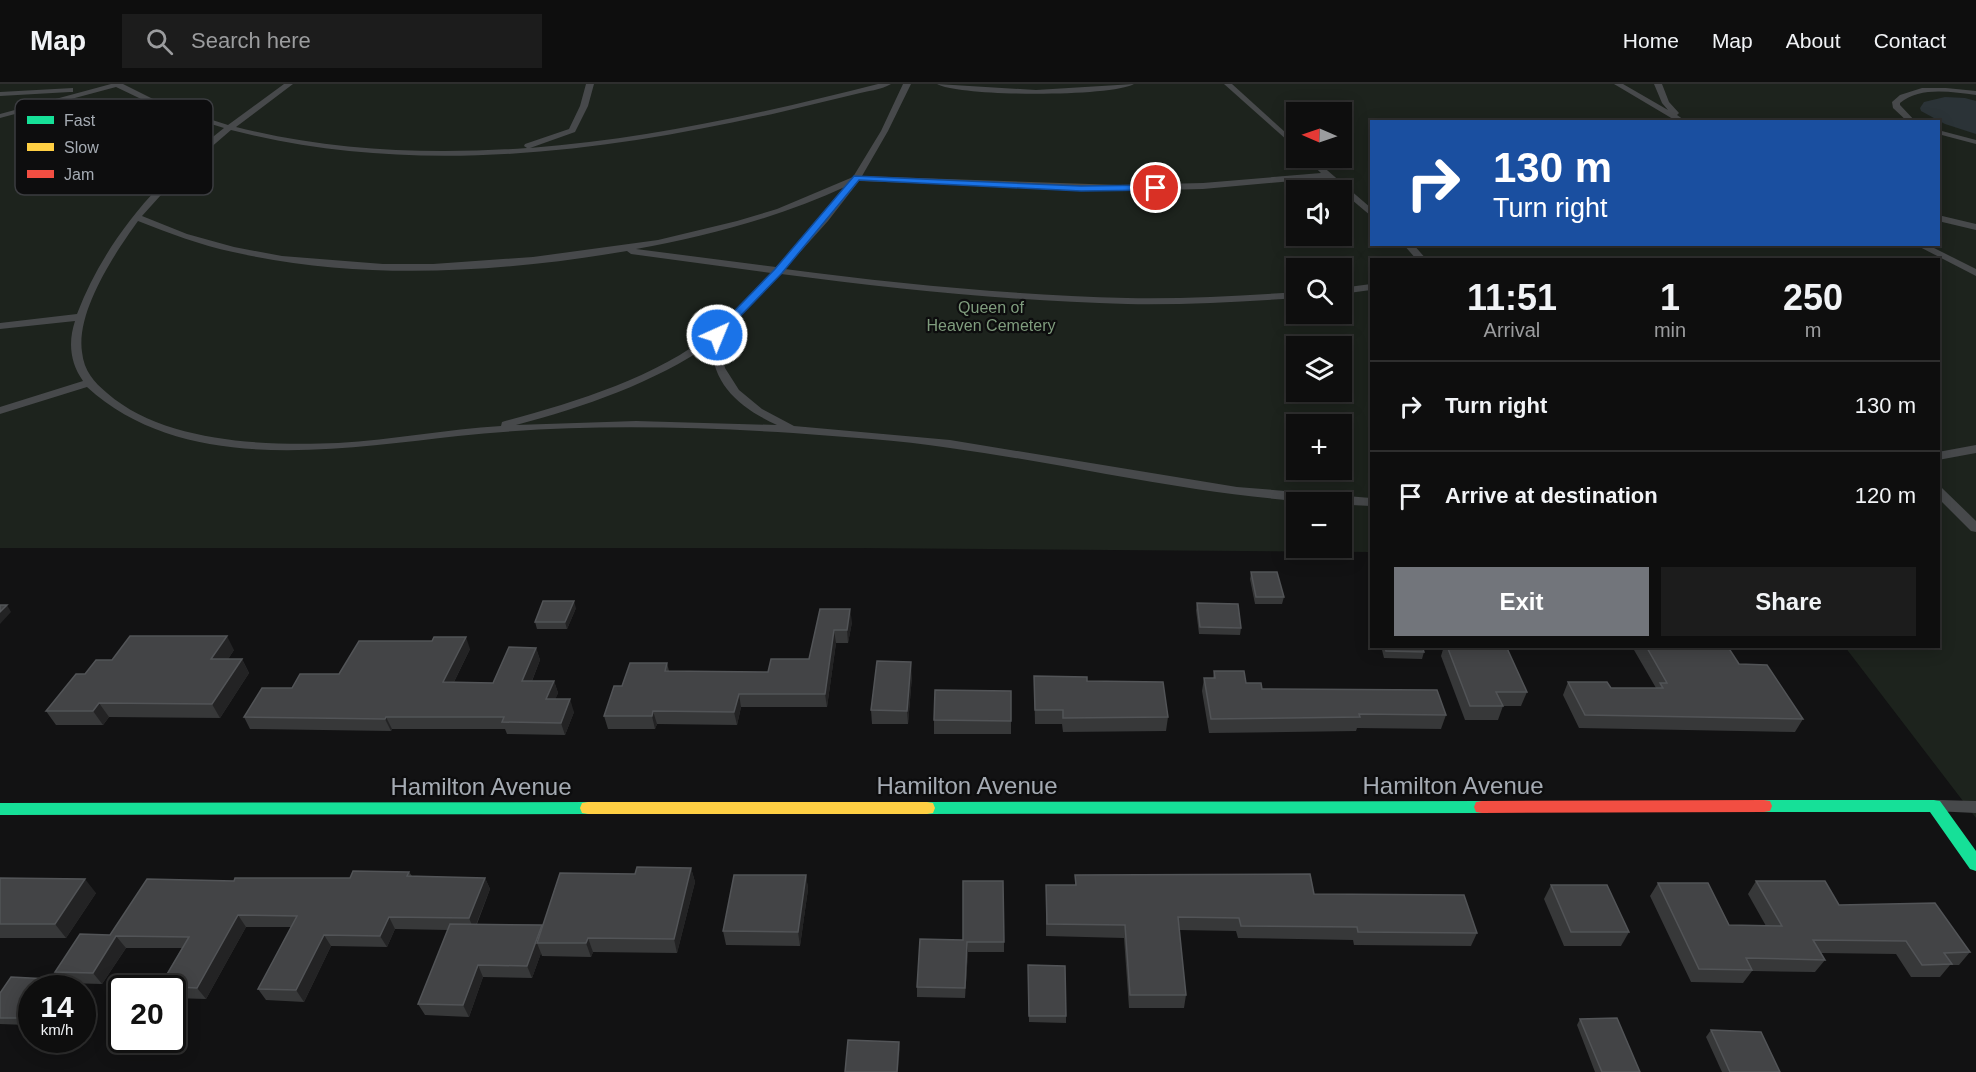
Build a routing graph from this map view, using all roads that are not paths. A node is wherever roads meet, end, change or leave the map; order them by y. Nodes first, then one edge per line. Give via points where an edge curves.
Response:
1 (117, 84) edge
2 (289, 84) edge
3 (590, 84) edge
4 (887, 84) edge
5 (907, 84) edge
6 (940, 84) edge
7 (1130, 84) edge
8 (1228, 84) edge
9 (1618, 84) edge
10 (1658, 84) edge
11 (0, 93) edge
12 (1976, 93) edge
13 (62, 99) edge
14 (149, 99) edge
15 (15, 112) edge
16 (0, 116) edge
17 (1682, 120) edge
18 (1911, 120) edge
19 (213, 122) edge
20 (230, 127) junction
21 (572, 130) junction
22 (1940, 133) edge
23 (1286, 137) edge
24 (213, 142) edge
25 (1976, 142) edge
26 (604, 143) junction
27 (515, 152) junction
28 (1321, 168) edge
29 (1329, 175) junction
30 (857, 178) junction
31 (157, 195) edge
32 (1370, 212) edge
33 (137, 217) junction
34 (1940, 218) edge
35 (1976, 227) edge
36 (1409, 246) edge
37 (1922, 246) edge
38 (620, 250) junction
39 (1421, 258) edge
40 (778, 271) junction
41 (1976, 273) edge
42 (1370, 287) edge
43 (1352, 290) edge
44 (1286, 296) edge
45 (79, 316) junction
46 (0, 326) edge
47 (717, 335) junction
48 (88, 383) junction
49 (0, 411) edge
50 (795, 430) junction
51 (478, 431) junction
52 (1976, 449) edge
53 (1940, 456) edge
54 (1940, 493) edge
55 (1370, 494) edge
56 (1286, 495) edge
57 (1352, 496) edge
58 (1352, 501) edge
59 (1370, 502) edge
60 (1976, 528) edge
61 (1934, 806) junction
62 (1976, 807) edge
63 (0, 809) edge
64 (1976, 864) edge

1 - 11 lane
1 - 13 lane
1 - 14 lane
2 - 20 lane
3 - 21 lane
4 - 26 lane via 734,120
5 - 30 lane
6 - 7 lane via 1032,91
8 - 23 lane
9 - 17 lane
10 - 17 lane via 1666,103
12 - 18 lane via 1934,90 1904,95 1896,106
15 - 16 lane
19 - 20 lane
20 - 24 lane
20 - 27 lane via 352,149
21 - 26 lane
21 - 27 lane
22 - 25 lane
26 - 27 lane
28 - 29 lane
29 - 30 lane via 1203,186 1119,188
29 - 32 lane
30 - 38 lane via 806,201 745,220
30 - 40 lane
31 - 33 lane
33 - 38 lane via 211,244 246,252 361,266 475,265
33 - 45 lane
34 - 35 lane
36 - 39 lane
37 - 41 lane
38 - 40 lane
40 - 44 lane via 1052,300 1197,302
40 - 47 lane
42 - 43 lane
45 - 46 lane
45 - 48 lane via 76,355
47 - 50 lane via 717,364 731,390 746,403
47 - 51 lane via 677,359 600,393
48 - 49 lane
48 - 51 lane via 107,400 159,427 235,443 323,447
50 - 51 lane via 606,426
50 - 56 lane via 948,444 1196,485
52 - 53 lane
54 - 60 lane
55 - 57 lane
58 - 59 lane
61 - 62 lane
61 - 63 street, Hamilton Avenue
61 - 64 street

